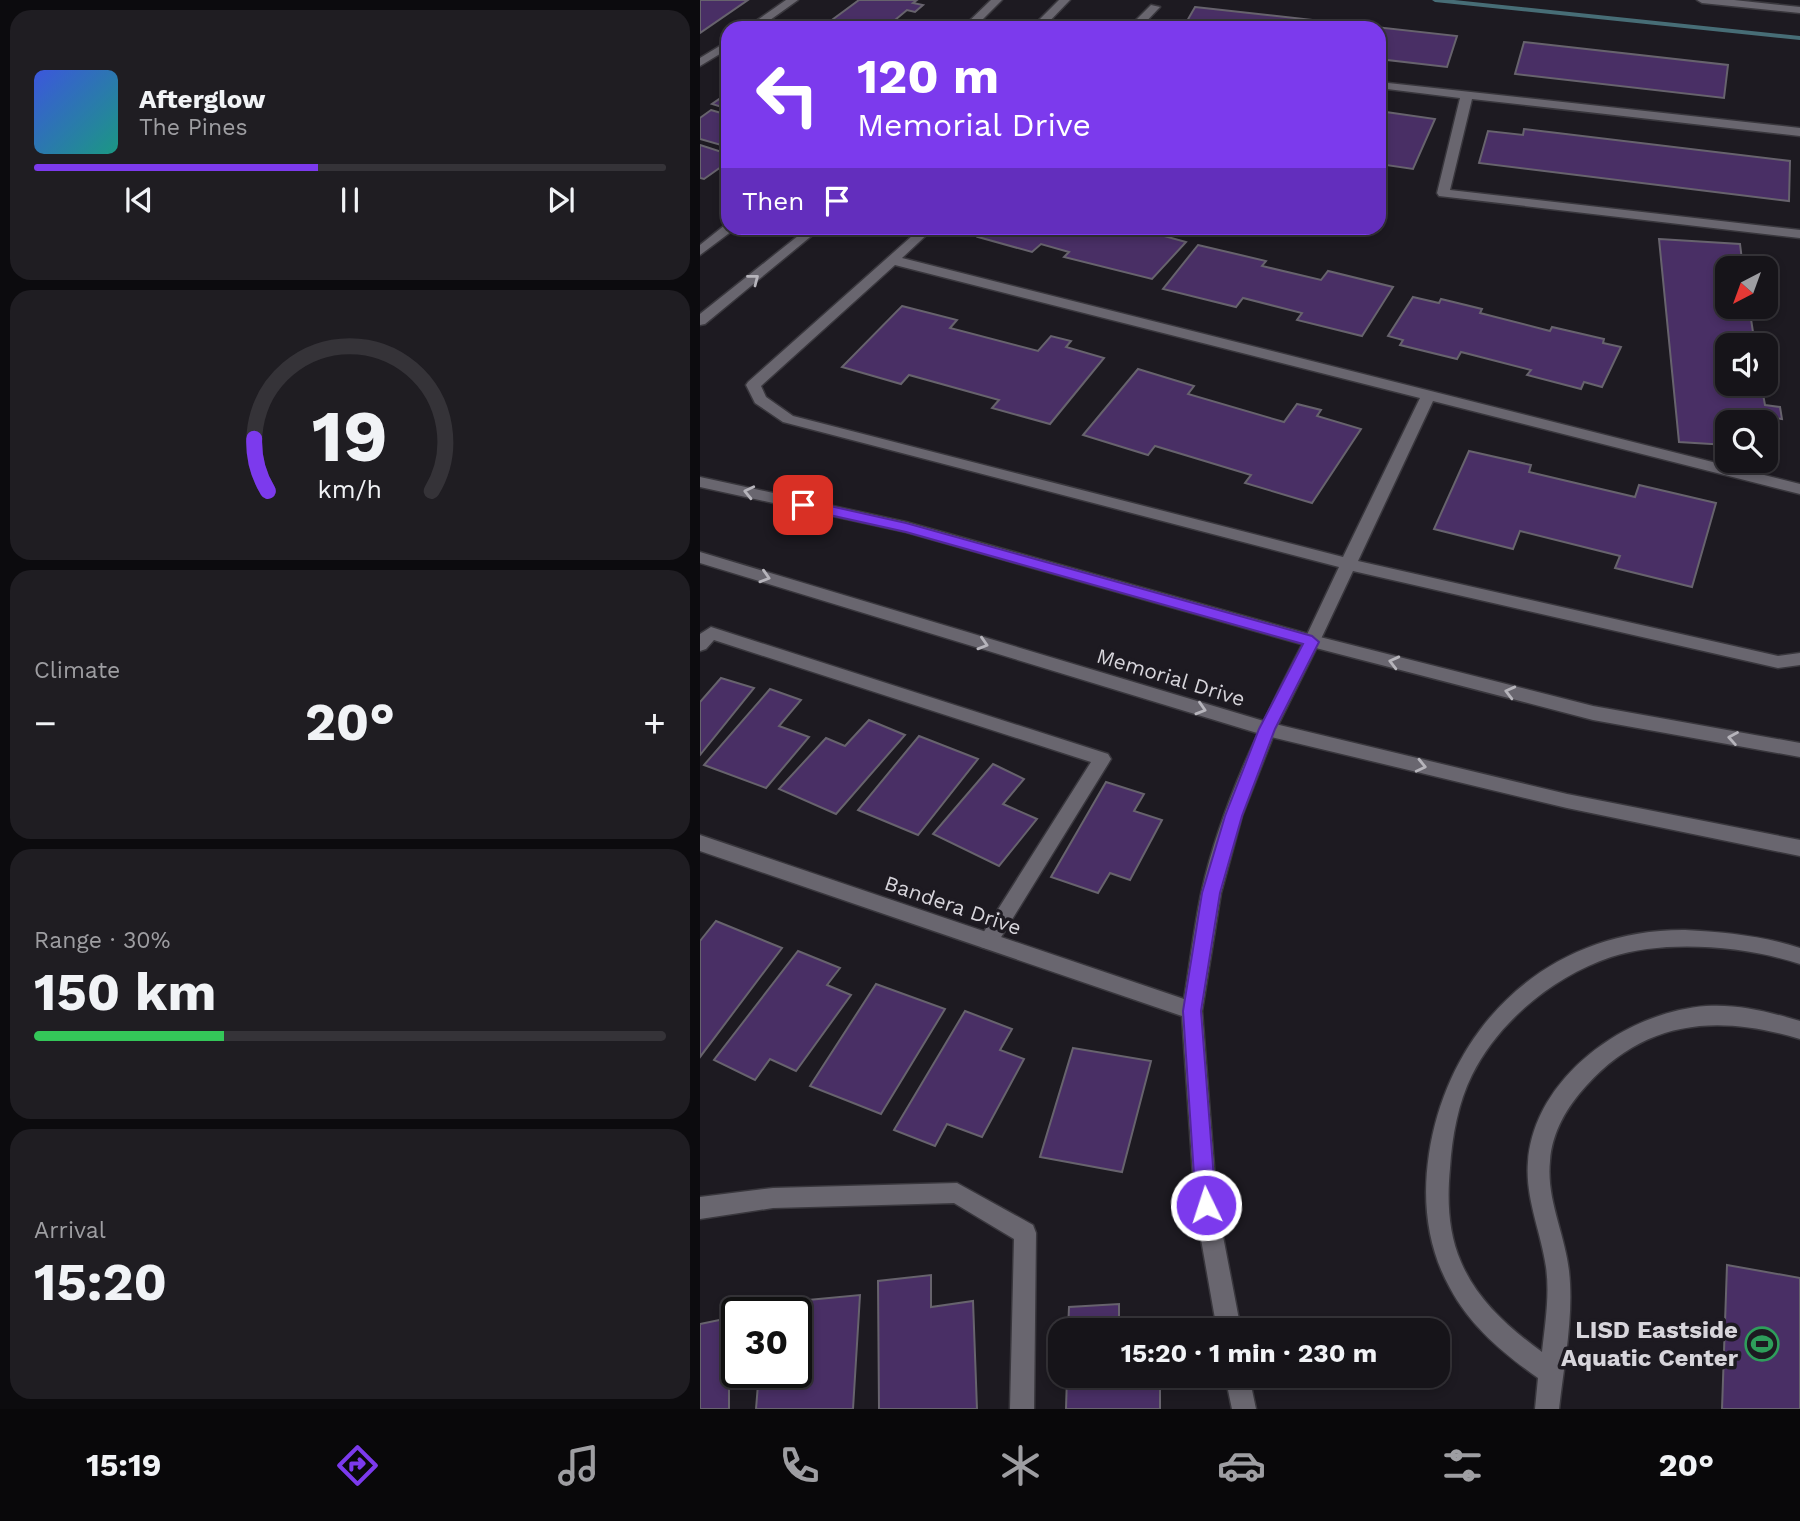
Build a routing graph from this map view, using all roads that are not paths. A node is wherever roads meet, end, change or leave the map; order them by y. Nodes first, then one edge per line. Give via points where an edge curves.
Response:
1 (793, 0) edge
2 (997, 0) edge
3 (1065, 0) edge
4 (1702, 0) edge
5 (1155, 7) dead end
6 (1800, 10) edge
7 (762, 21) edge
8 (975, 21) edge
9 (1044, 21) edge
10 (1141, 21) edge
11 (721, 49) edge
12 (700, 63) edge
13 (1386, 86) edge
14 (1467, 94) junction
15 (1800, 132) edge
16 (1800, 234) edge
17 (721, 235) edge
18 (806, 235) edge
19 (920, 235) edge
20 (700, 251) edge
21 (893, 260) junction
22 (700, 321) edge
23 (1428, 395) junction
24 (700, 482) edge
25 (1800, 489) edge
26 (700, 557) edge
27 (1348, 564) junction
28 (1312, 642) junction
29 (700, 645) edge
30 (1800, 659) edge
31 (1267, 729) junction
32 (1800, 750) edge
33 (700, 843) edge
34 (1800, 848) edge
35 (988, 941) junction
36 (1800, 956) edge
37 (1192, 1011) junction
38 (1800, 1030) edge
39 (700, 1208) edge
40 (1227, 1318) edge
41 (1551, 1373) junction
42 (1240, 1388) edge
43 (1022, 1409) edge
44 (1244, 1409) edge
45 (1547, 1409) edge

1 - 7 main road
2 - 8 main road
3 - 9 main road
4 - 6 main road
5 - 10 main road
11 - 12 main road
13 - 14 main road
14 - 15 main road
14 - 16 main road via 1443,193
17 - 20 main road
22 -> 18 main road
19 - 21 main road
21 - 23 main road
21 - 27 main road via 753,385 760,400 788,419
23 - 25 main road
23 - 27 main road
28 -> 24 main road via 906,527
26 -> 31 main road, Memorial Drive
27 - 28 main road
27 - 30 main road via 1779,662
28 - 31 main road
32 -> 28 main road via 1592,713
29 - 35 main road via 711,634 1102,759
31 -> 34 main road, Memorial Drive via 1567,801
31 - 37 main road via 1233,816 1211,893
33 - 35 main road, Bandera Drive
35 - 37 main road, Bandera Drive
36 - 41 main road via 1689,939 1663,938 1613,948 1544,980 1499,1022 1466,1066 1454,1093 1439,1161 1437,1203 1446,1252 1473,1305 1495,1330
37 - 40 main road via 1206,1205
38 - 41 main road via 1778,1021 1717,1014 1667,1021 1600,1057 1564,1098 1541,1146 1539,1171 1560,1294
39 - 43 main road via 772,1198 957,1194 1025,1233
41 - 45 main road
42 - 44 main road

